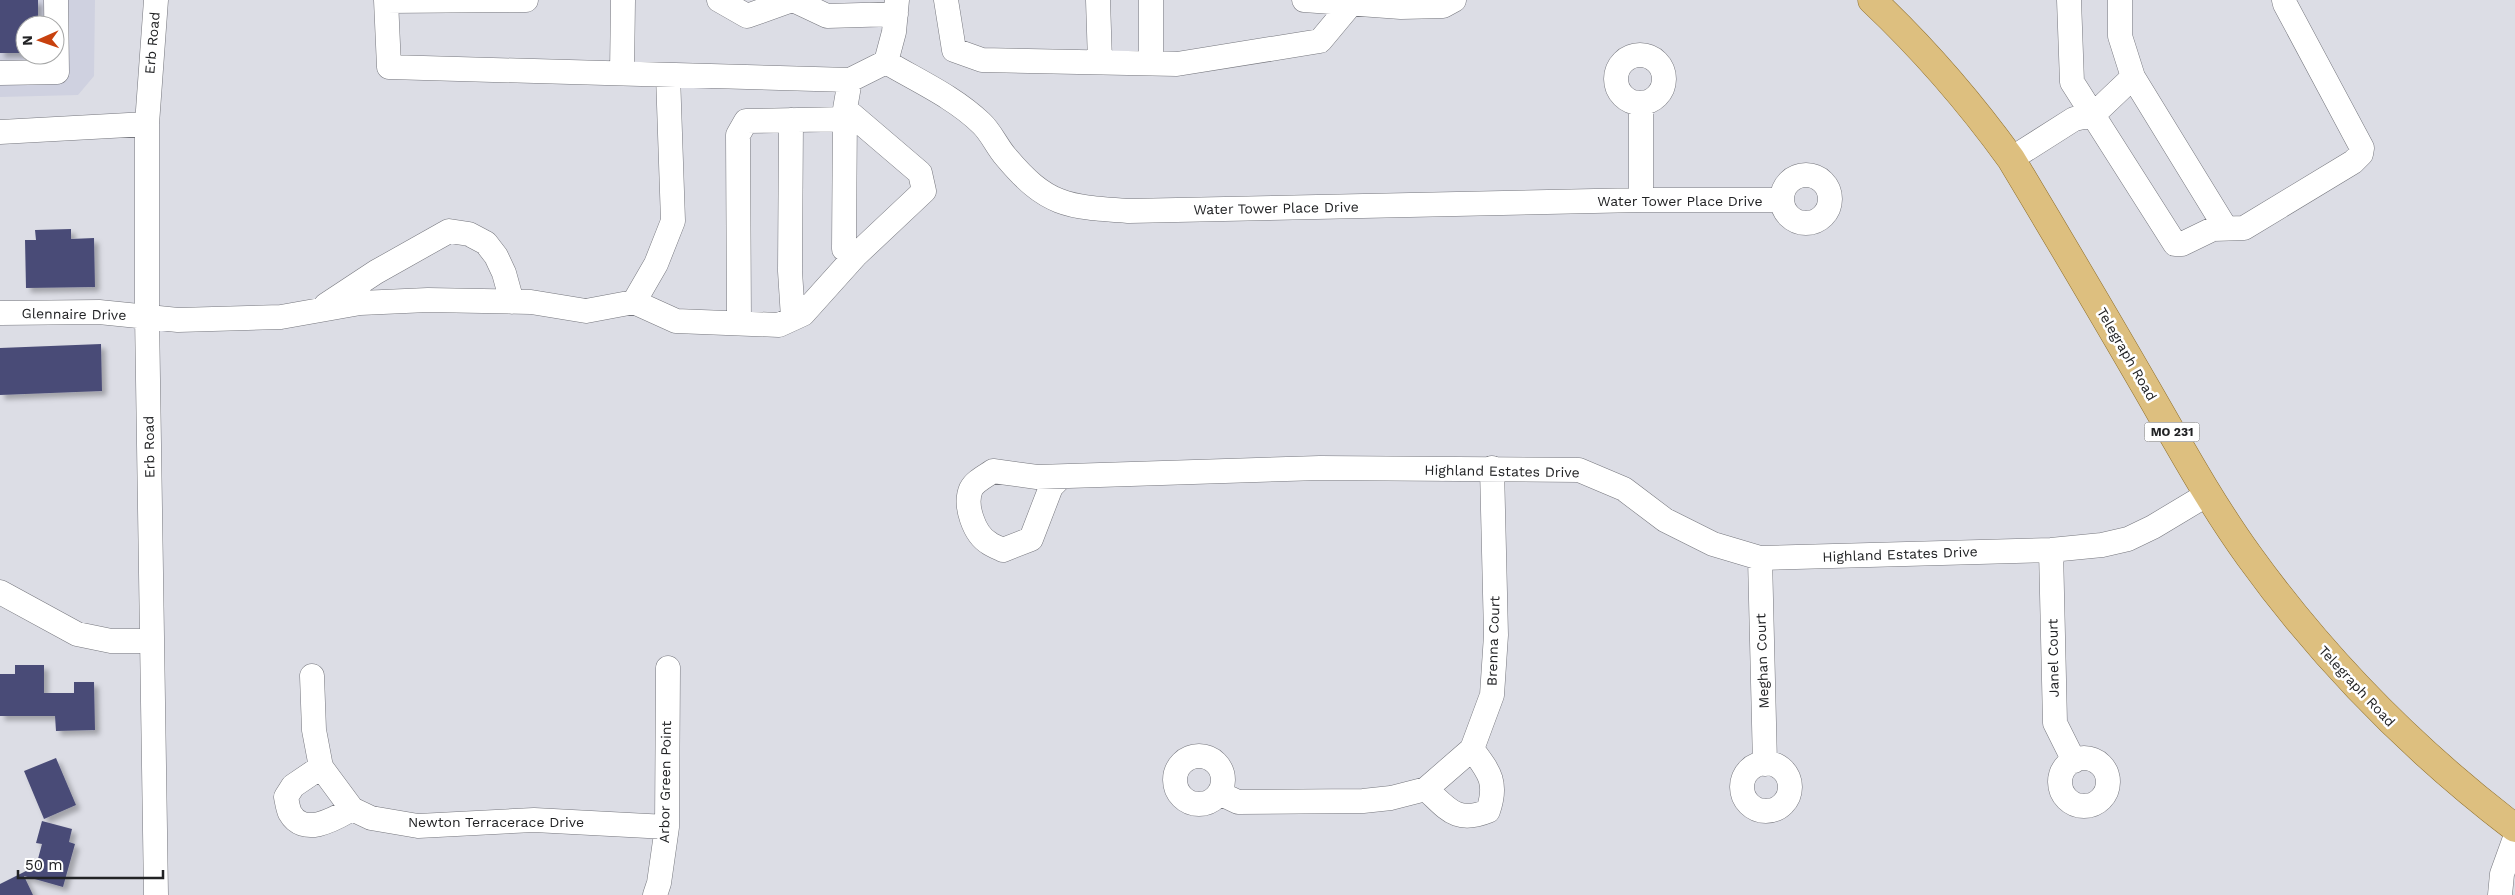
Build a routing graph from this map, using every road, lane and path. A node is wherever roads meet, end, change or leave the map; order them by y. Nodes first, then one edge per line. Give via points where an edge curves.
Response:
1 (56, 0) edge
2 (156, 0) edge
3 (526, 0) edge
4 (623, 0) edge
5 (719, 0) edge
6 (946, 0) edge
7 (1098, 0) edge
8 (1151, 0) edge
9 (1304, 0) edge
10 (1454, 0) edge
11 (1872, 0) edge
12 (2069, 0) edge
13 (2120, 0) edge
14 (2284, 0) edge
15 (386, 1) edge
16 (797, 1) edge
17 (1350, 3) edge
18 (1401, 4) edge
19 (897, 7) edge
20 (886, 62) junction
21 (1100, 62) junction
22 (1151, 64) junction
23 (622, 73) junction
24 (0, 74) edge
25 (668, 74) junction
26 (2133, 77) junction
27 (850, 80) junction
28 (1641, 103) dead end
29 (845, 114) junction
30 (2093, 115) junction
31 (791, 120) junction
32 (147, 124) junction
33 (0, 132) edge
34 (2011, 159) junction
35 (1641, 200) junction
36 (1782, 200) dead end
37 (2225, 227) junction
38 (856, 255) junction
39 (512, 302) junction
40 (634, 302) junction
41 (318, 310) junction
42 (0, 313) edge
43 (147, 315) junction
44 (793, 318) junction
45 (739, 323) junction
46 (1492, 468) junction
47 (1061, 477) dead end
48 (2208, 494) junction
49 (2051, 550) junction
50 (1760, 558) junction
51 (0, 592) edge
52 (152, 641) junction
53 (668, 668) dead end
54 (312, 676) dead end
55 (1472, 750) junction
56 (2074, 761) dead end
57 (1765, 764) dead end
58 (321, 767) junction
59 (1426, 789) junction
60 (1219, 792) dead end
61 (352, 809) junction
62 (667, 827) junction
63 (2515, 828) edge
64 (2515, 838) edge
65 (156, 895) edge
66 (655, 895) edge
67 (2500, 895) edge

1 - 24 street via 57,72
2 - 32 street, Erb Road
3 - 15 street
4 - 23 street
5 - 16 street via 747,16
6 - 21 street via 954,50 982,60
7 - 21 street
8 - 22 street
9 - 17 street
10 - 18 street via 1443,6
11 - 34 main road, Telegraph Road / MO 231 via 1943,72
12 - 30 street via 2072,82
13 - 26 street via 2120,36
14 - 37 street via 2362,148 2361,154 2244,228
15 - 23 street via 389,67
16 - 19 street via 827,16
17 - 18 street
17 - 22 street via 1320,41 1177,64
19 - 20 street
20 - 27 street
20 - 35 street, Water Tower Place Drive via 948,96 983,124 1030,185 1052,199 1087,208 1128,211
21 - 22 street
23 - 25 street
25 - 27 street
25 - 40 street via 673,221 656,264
26 - 30 street
26 - 37 street
27 - 29 street
28 - 35 street
29 - 31 street
29 - 38 street via 844,249
29 - 38 street via 920,173 924,191
30 - 34 street via 2074,119
30 - 37 street via 2175,244
31 - 44 street via 790,271
31 - 45 street via 746,121 738,135
32 - 33 street
32 - 43 street, Erb Road
34 - 48 main road, Telegraph Road / MO 231
35 - 36 street, Water Tower Place Drive
38 - 44 street via 803,314
39 - 40 street, Glennaire Drive via 586,311
39 - 41 street, Glennaire Drive via 428,300 360,303
39 - 41 street via 500,264 486,243 469,234 449,231 376,272
40 - 45 street via 676,321
41 - 43 street, Glennaire Drive via 281,317 178,320
42 - 43 street, Glennaire Drive
43 - 52 street, Erb Road
44 - 45 street via 779,325
46 - 47 street, Highland Estates Drive via 1320,468
46 - 50 street, Highland Estates Drive via 1579,470 1624,489 1665,520 1713,544
46 - 55 street, Brenna Court via 1496,635 1492,695
48 - 49 street, Highland Estates Drive via 2128,539
48 - 63 main road, Telegraph Road / MO 231 via 2249,556 2350,680 2425,755
49 - 50 street, Highland Estates Drive
49 - 56 street, Janel Court via 2055,723
50 - 57 street, Meghan Court
51 - 52 street via 77,634 111,640
52 - 65 street, Erb Road
53 - 62 street, Arbor Green Point
54 - 58 street via 314,730
55 - 59 street, Brenna Court
55 - 59 street via 1490,774 1494,795 1488,811 1472,818 1451,812
58 - 61 street
58 - 61 street via 293,786 286,798 290,814 300,823 318,825
59 - 60 street, Brenna Court via 1363,801 1238,802
61 - 62 street, Newton Terracerace Drive via 372,818 418,826 534,820
62 - 66 street, Arbor Green Point via 660,883
64 - 67 street via 2502,874

